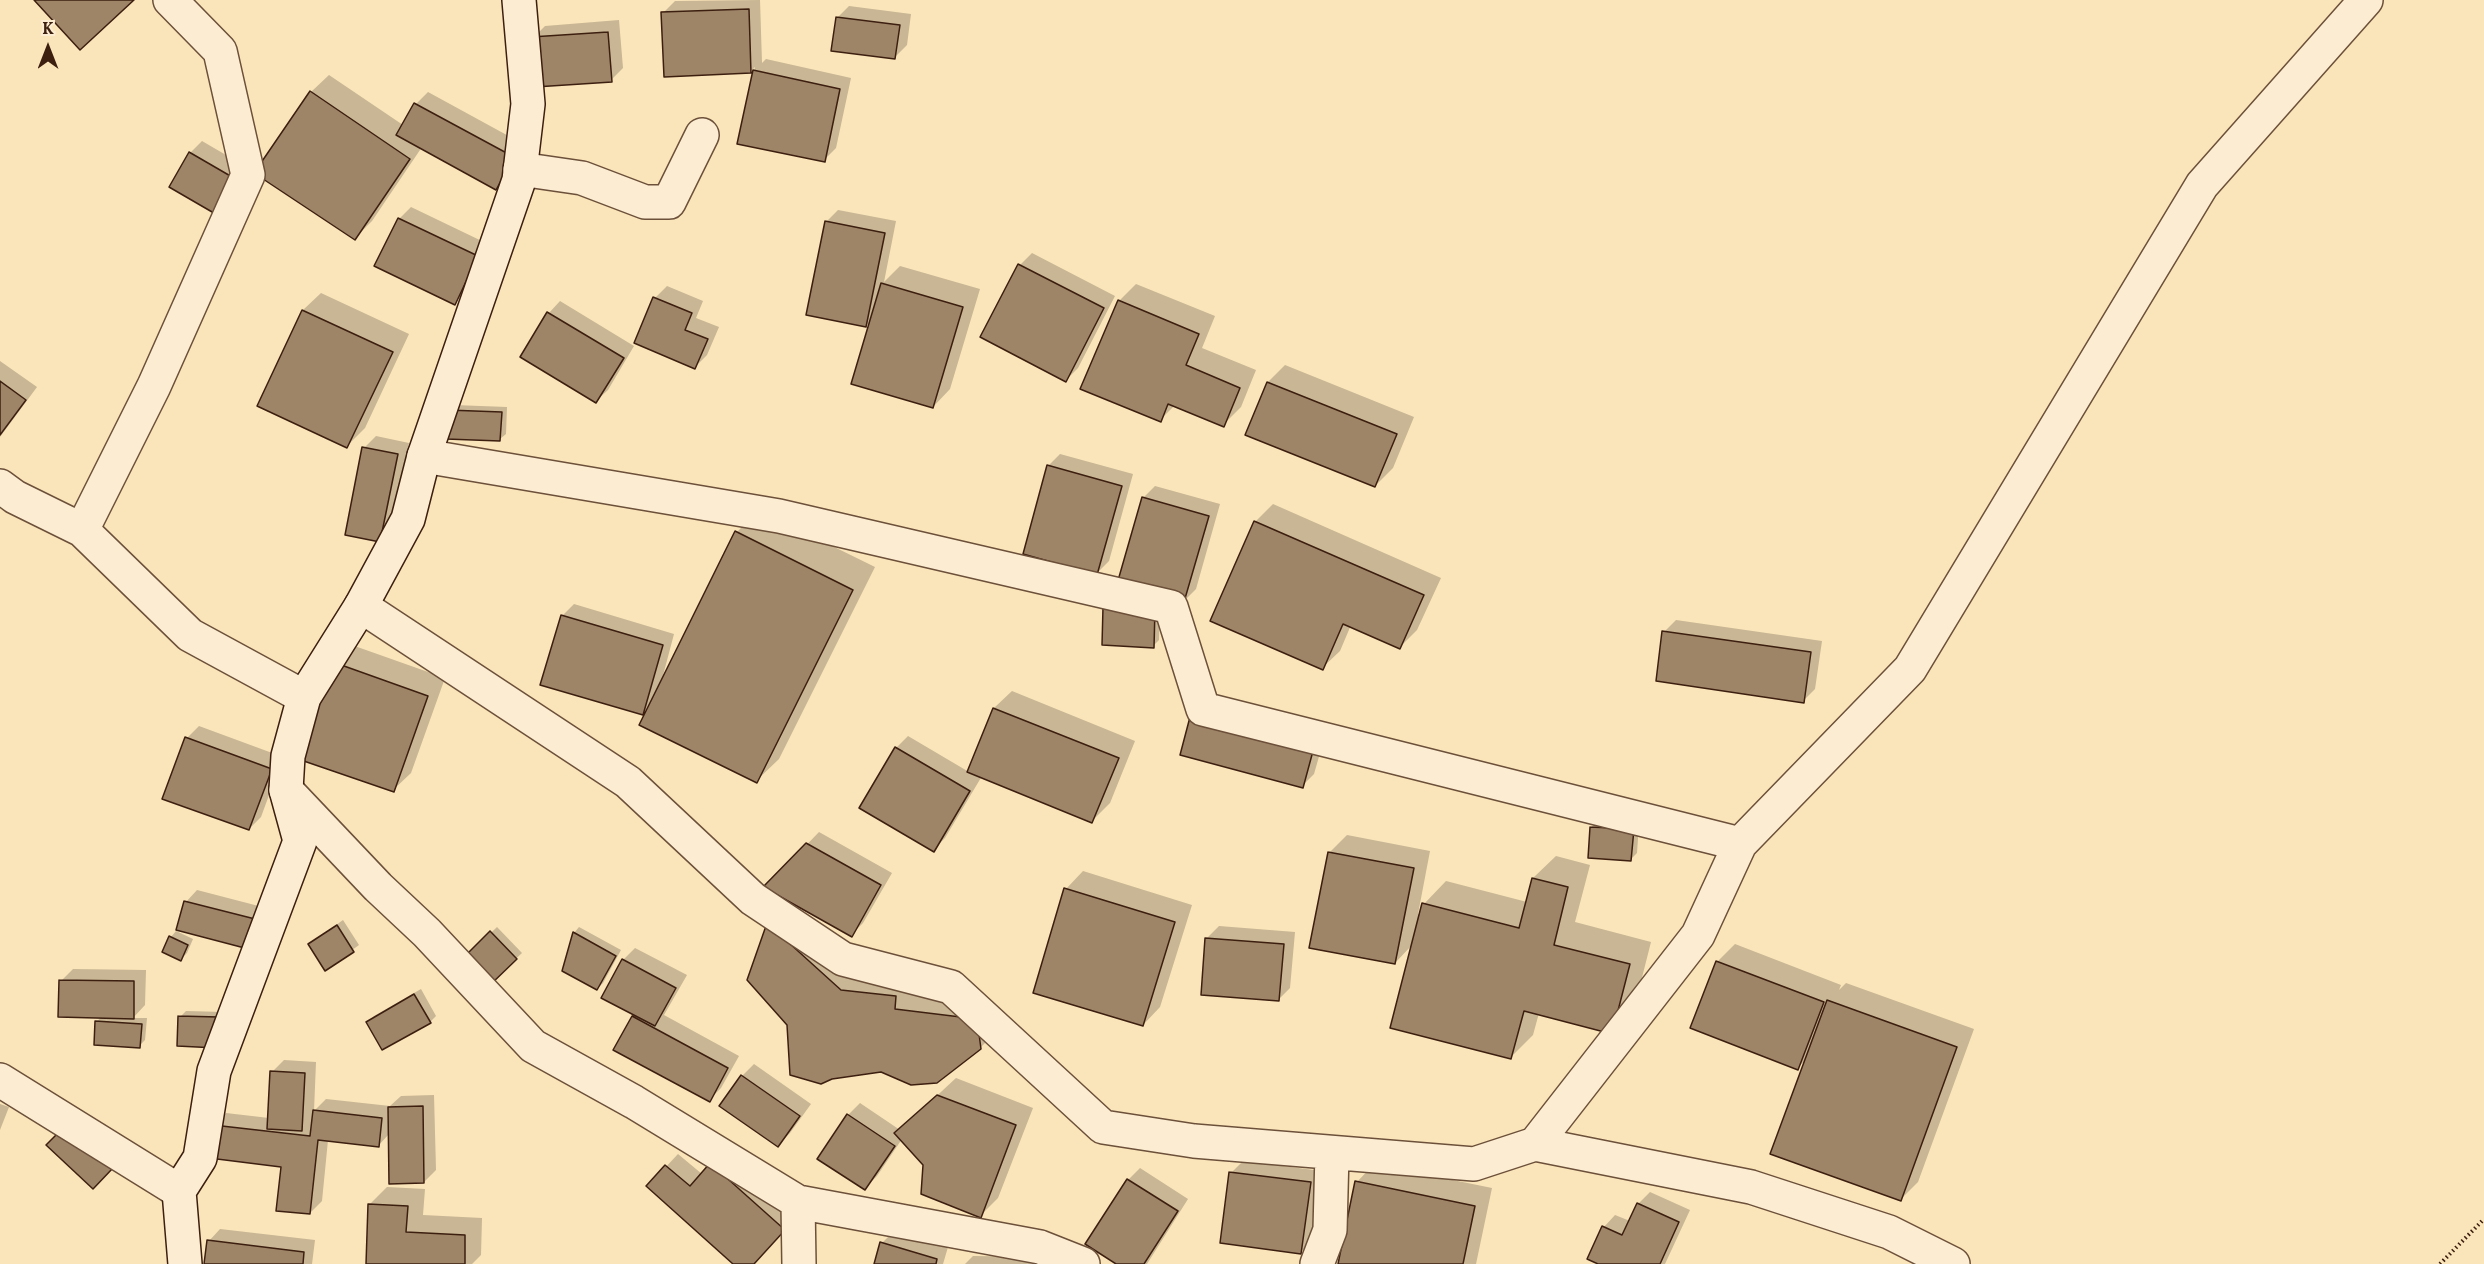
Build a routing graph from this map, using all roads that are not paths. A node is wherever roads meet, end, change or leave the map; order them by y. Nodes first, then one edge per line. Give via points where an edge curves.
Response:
1 (170, 0) edge
2 (519, 0) edge
3 (2366, 0) edge
4 (702, 135) dead end
5 (520, 169) junction
6 (424, 456) junction
7 (0, 486) edge
8 (82, 530) junction
9 (361, 606) junction
10 (304, 697) junction
11 (286, 790) junction
12 (1740, 844) junction
13 (0, 1080) edge
14 (1535, 1144) junction
15 (1332, 1154) junction
16 (179, 1191) junction
17 (798, 1202) junction
18 (185, 1264) edge
19 (799, 1264) edge
20 (1083, 1264) edge
21 (1317, 1264) edge
22 (1953, 1264) edge

1 - 8 street via 220,51 248,175 154,386
2 - 5 street via 528,104
3 - 12 street via 2202,185 1910,669
4 - 5 street via 669,202 645,202 582,178
5 - 6 street
6 - 9 street via 408,519
6 - 12 street via 780,516 1171,607 1203,709
7 - 8 street
8 - 10 street via 190,635
9 - 10 street
9 - 15 street via 628,782 753,899 843,959 951,987 1103,1127 1194,1142
10 - 11 street via 288,756
11 - 16 street via 300,841 214,1071 200,1158
11 - 17 street via 532,1046 634,1102
12 - 14 street via 1698,935
13 - 16 street
14 - 15 street via 1474,1164
14 - 22 street via 1751,1187 1889,1232
15 - 21 street via 1330,1230
16 - 18 street
17 - 19 street
17 - 20 street via 1040,1247

